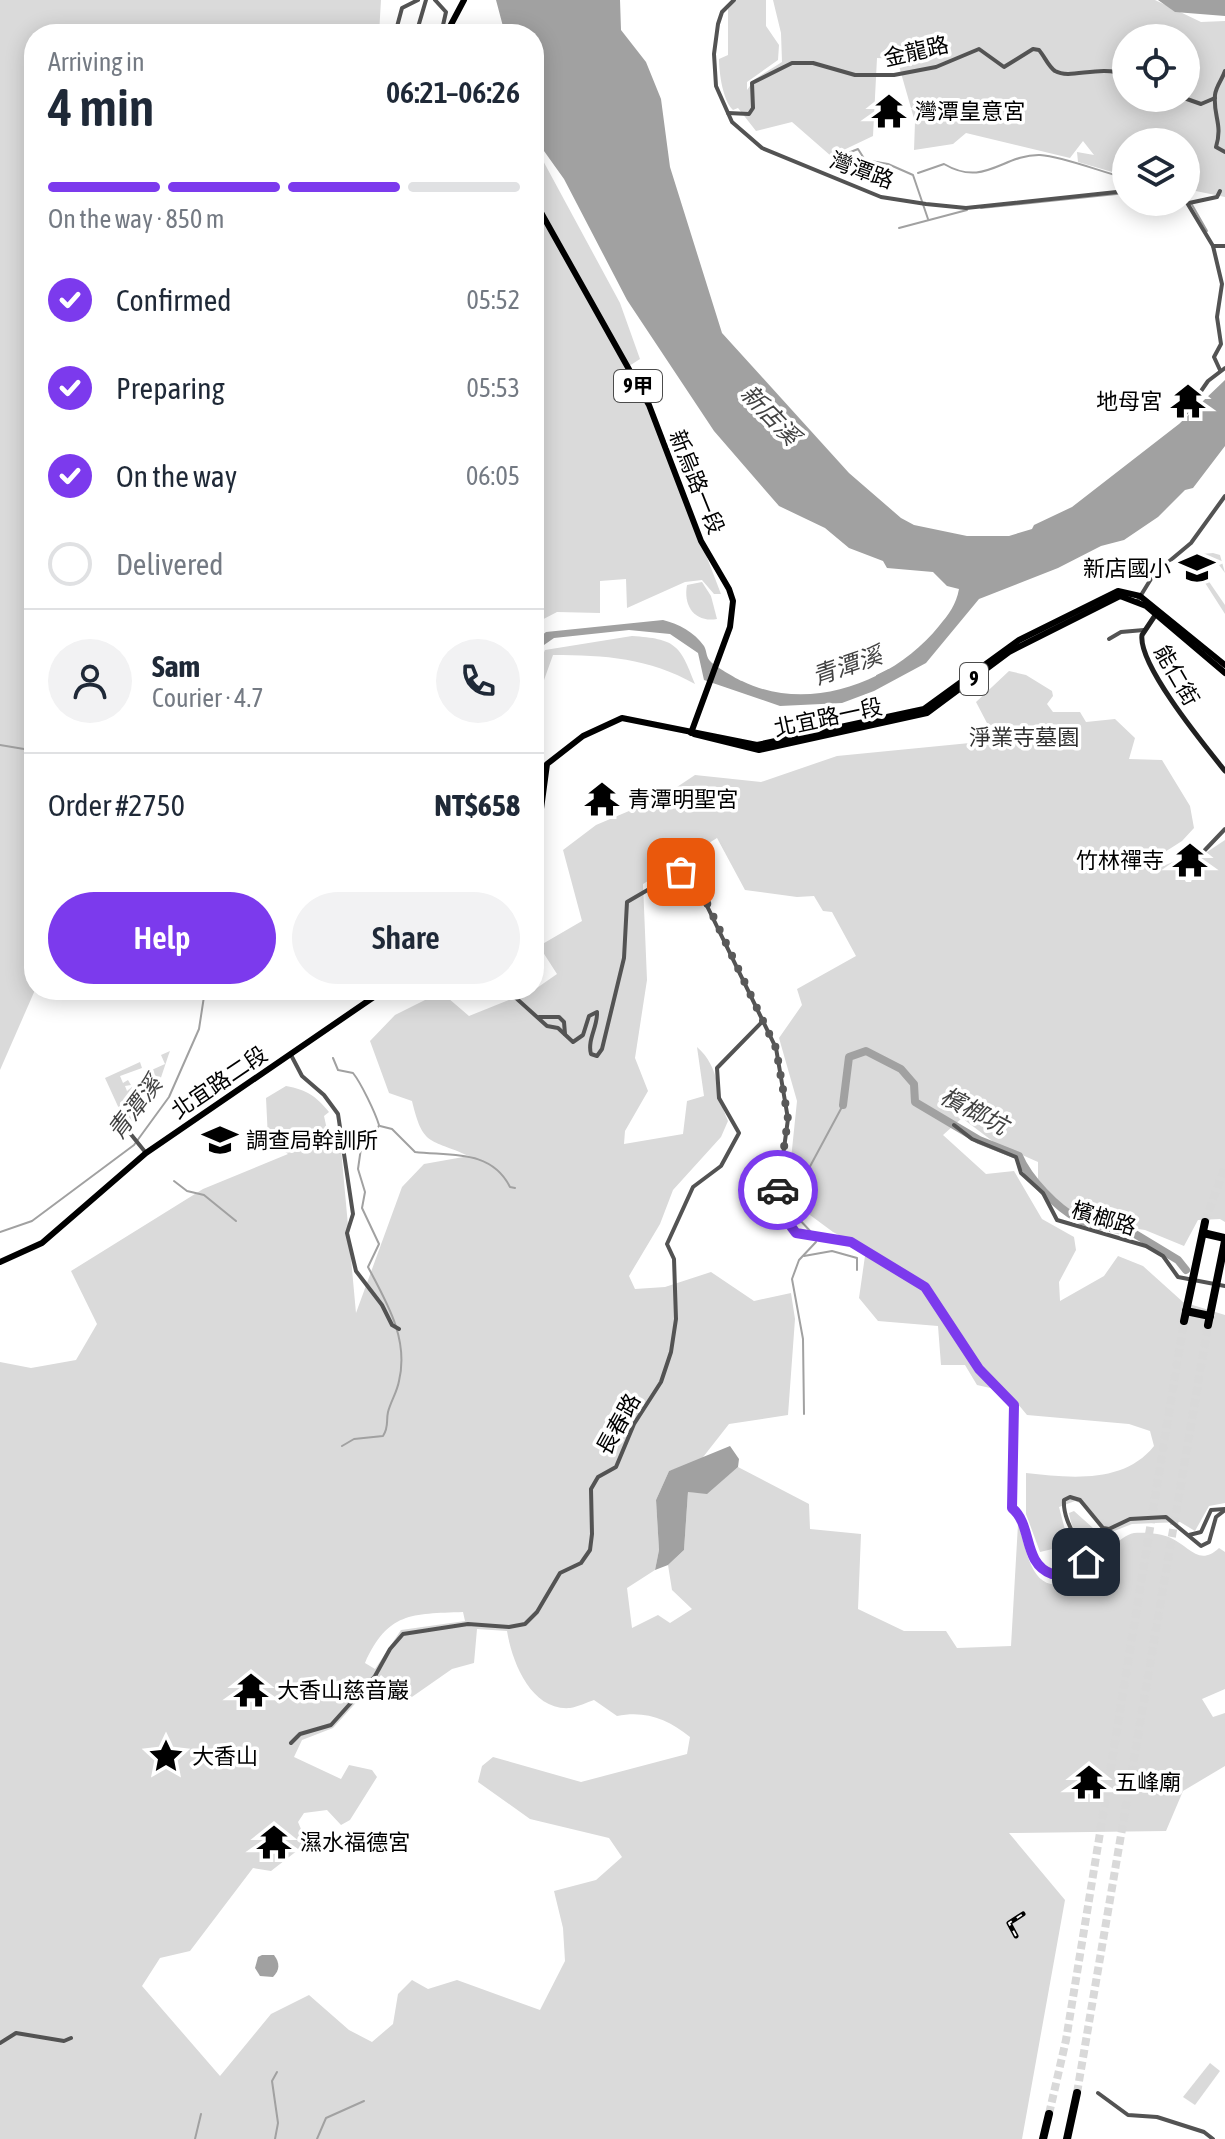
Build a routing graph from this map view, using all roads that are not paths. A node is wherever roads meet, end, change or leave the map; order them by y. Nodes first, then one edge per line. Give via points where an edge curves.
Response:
1 (418, 0) edge
2 (426, 0) edge
3 (435, 0) edge
4 (464, 0) edge
5 (734, 0) edge
6 (398, 24) edge
7 (419, 24) edge
8 (445, 24) edge
9 (450, 24) edge
10 (1225, 71) edge
11 (1112, 72) edge
12 (1215, 98) junction
13 (1200, 104) edge
14 (726, 112) junction
15 (1225, 152) edge
16 (1220, 191) dead end
17 (1112, 192) edge
18 (1200, 200) edge
19 (1196, 216) edge
20 (544, 218) edge
21 (1213, 246) junction
22 (1225, 246) edge
23 (1224, 290) edge
24 (1223, 369) edge
25 (1183, 417) dead end
26 (1225, 496) edge
27 (1139, 598) junction
28 (1158, 612) junction
29 (1144, 630) junction
30 (1109, 639) dead end
31 (1225, 665) edge
32 (1225, 673) edge
33 (691, 733) junction
34 (1224, 770) edge
35 (544, 777) edge
36 (1225, 829) edge
37 (1205, 850) dead end
38 (364, 1000) edge
39 (519, 1000) edge
40 (539, 1017) junction
41 (764, 1020) junction
42 (565, 1036) junction
43 (291, 1055) junction
44 (954, 1125) dead end
45 (135, 1127) dead end
46 (145, 1151) junction
47 (1205, 1222) tunnel mouth
48 (1203, 1233) junction
49 (1225, 1240) edge
50 (0, 1262) edge
51 (1225, 1286) edge
52 (399, 1329) dead end
53 (1225, 1509) edge
54 (1187, 1534) junction
55 (291, 1743) dead end
56 (71, 2038) dead end
57 (0, 2043) edge
58 (1077, 2093) tunnel mouth
59 (1098, 2093) dead end
60 (1049, 2114) tunnel mouth
61 (1043, 2139) edge
62 (1070, 2139) edge
63 (1213, 2139) edge

1 - 6 street via 402,8
2 - 7 street
3 - 8 street via 446,12
4 - 9 main road
5 - 14 street, 灣潭路 via 722,12 714,54 716,86
10 - 12 street
11 - 14 street, 金龍路 via 1089,68 1066,75 1033,49 1004,67 979,49 936,67 894,75 855,75 792,63 752,83 749,114
12 - 13 street
12 - 15 street via 1221,128 1216,147
14 - 17 street, 灣潭路 via 739,131 762,148 881,197 966,208
16 - 18 street via 1217,197
19 - 21 street
20 - 33 main road, 新烏路一段 / 9甲 via 649,405 701,541 733,601 730,627
21 - 22 street
21 - 23 street
23 - 24 street via 1217,317 1221,344 1214,357
24 - 25 street
26 - 27 street via 1191,543 1163,564
27 - 28 main road
27 - 33 main road, 北宜路一段 / 9 via 1114,597 1066,621 1009,652 941,705 919,715 759,750
28 - 29 street
28 - 31 main road
28 - 32 main road
29 - 30 street
29 - 34 street, 能仁街 via 1141,644 1161,682
33 - 35 main road, 9 via 626,718 610,721 555,754
36 - 37 street
38 - 43 main road, 北宜路二段
39 - 40 street
40 - 42 street
40 - 42 street via 559,1017
41 - 42 street via 696,880 681,872 627,902 624,958 600,1054 594,1056 589,1047 599,1024 597,1012 589,1016 577,1041
41 - 54 street via 776,1048 788,1119 778,1209 796,1233 851,1242 925,1287 979,1369 1014,1405 1012,1508 1033,1559 1044,1571 1069,1572 1086,1562 1066,1525 1064,1500 1070,1497 1080,1500 1103,1528 1130,1519 1166,1517
41 - 55 street, 長春路 via 717,1068 719,1098 739,1133 721,1166 693,1187 667,1244 674,1259 671,1352 616,1467 598,1477 591,1489 592,1534 586,1556 560,1573 525,1624 468,1624 403,1634 375,1676 331,1725 300,1734
43 - 46 main road, 北宜路二段
43 - 52 street via 304,1078 338,1114 356,1271
44 - 51 street, 檳榔路 via 972,1139 1016,1157 1021,1173 1043,1193 1057,1220 1146,1246 1163,1256 1178,1277
45 - 46 street via 129,1132
46 - 50 main road, 北宜路二段 via 42,1243
47 - 48 highway
48 - 49 highway
48 - 49 highway via 1185,1316 1209,1320
53 - 54 street via 1211,1510 1197,1535
53 - 54 street via 1216,1517 1206,1546
56 - 57 street via 12,2033
58 - 62 highway
59 - 63 street via 1128,2115 1157,2117
60 - 61 highway

